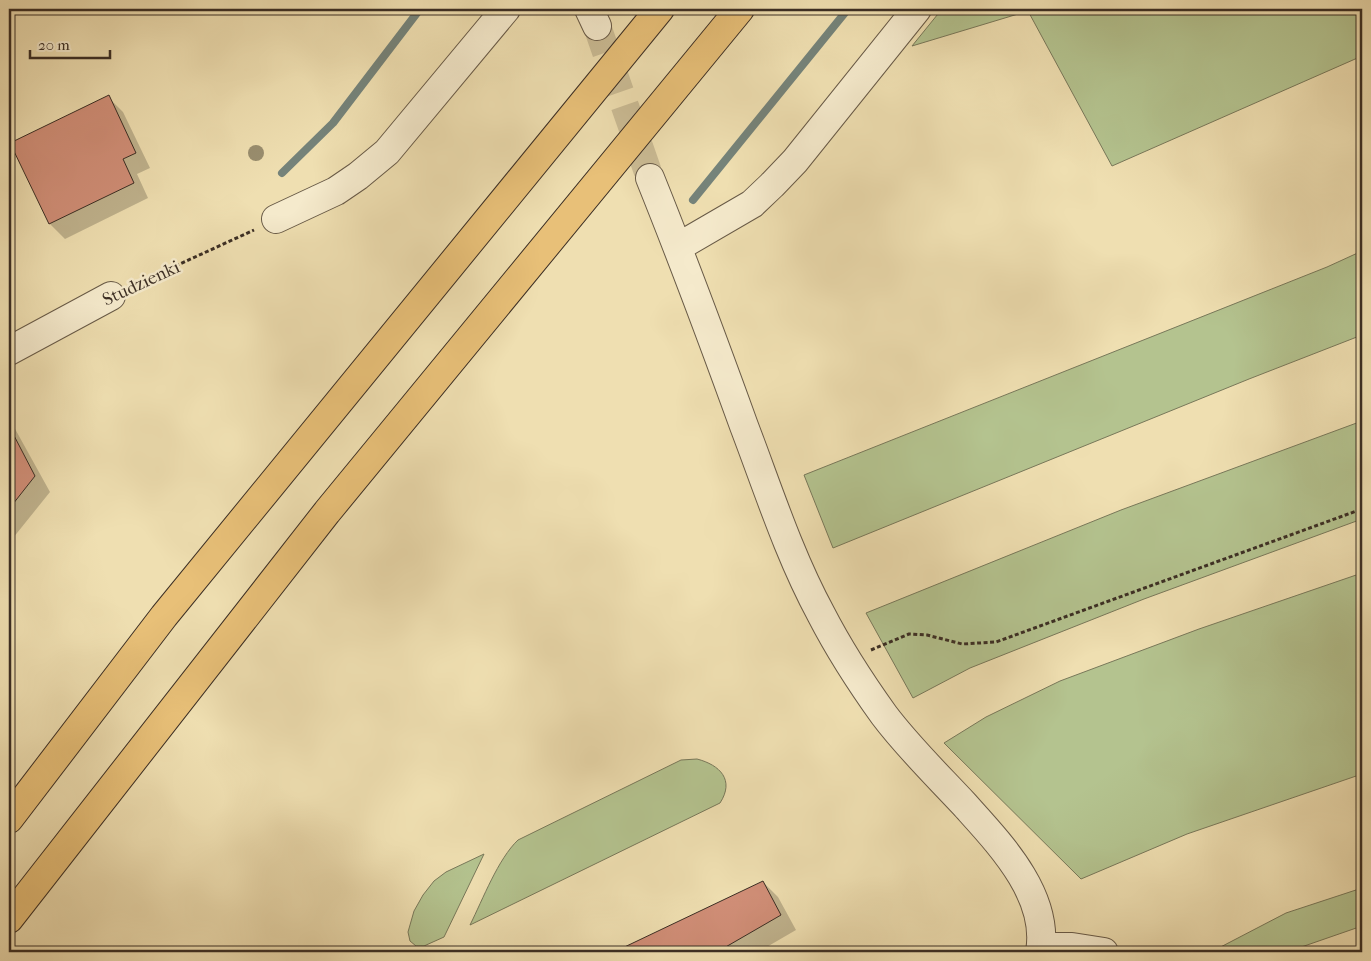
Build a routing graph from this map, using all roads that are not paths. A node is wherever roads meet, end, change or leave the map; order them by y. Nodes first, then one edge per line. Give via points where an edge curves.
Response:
1 (506, 9) edge
2 (660, 9) edge
3 (740, 9) edge
4 (917, 9) edge
5 (650, 178) tunnel mouth
6 (276, 219) road end
7 (678, 247) junction
8 (111, 296) road end
9 (9, 351) edge
10 (9, 819) edge
11 (9, 920) edge
12 (1040, 949) edge
13 (1104, 952) edge

1 - 6 street via 387,152 336,191
2 - 10 highway via 164,616
3 - 11 highway via 327,512
4 - 7 street via 772,185 752,204
5 - 7 street
7 - 12 street via 777,513 820,614 885,716 990,833 1016,867 1035,904 1040,924
8 - 9 street, Studzienki
12 - 13 street via 1072,947

